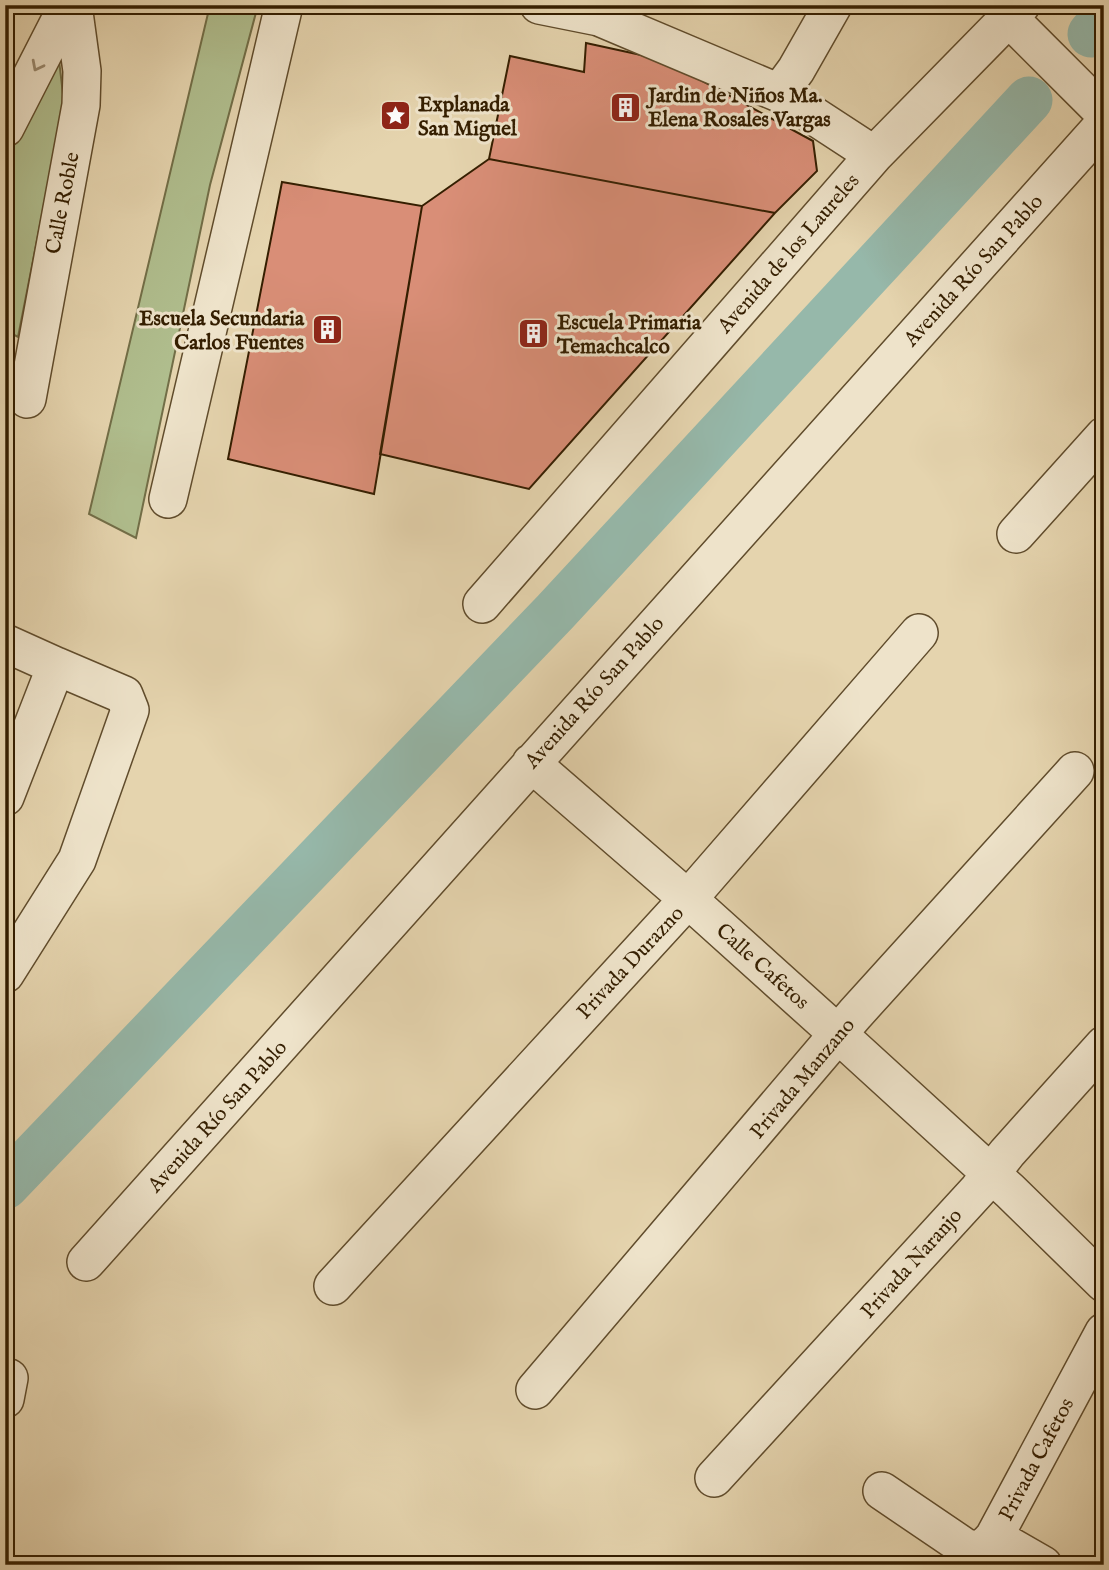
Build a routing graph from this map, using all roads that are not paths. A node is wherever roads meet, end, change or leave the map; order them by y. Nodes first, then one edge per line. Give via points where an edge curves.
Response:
1 (71, 5) edge
2 (284, 5) edge
3 (539, 5) edge
4 (833, 5) edge
5 (602, 11) edge
6 (1015, 12) edge
7 (779, 93) junction
8 (1104, 113) edge
9 (1104, 124) edge
10 (5, 128) edge
11 (874, 155) junction
12 (19, 350) edge
13 (27, 399) dead end
14 (1104, 436) edge
15 (167, 499) dead end
16 (1016, 534) dead end
17 (482, 604) dead end
18 (919, 633) dead end
19 (5, 643) edge
20 (56, 666) junction
21 (531, 762) junction
22 (1075, 771) dead end
23 (5, 797) edge
24 (688, 899) junction
25 (5, 974) edge
26 (838, 1034) junction
27 (1104, 1045) edge
28 (991, 1173) junction
29 (86, 1262) dead end
30 (1104, 1283) edge
31 (333, 1286) dead end
32 (1104, 1332) edge
33 (535, 1391) dead end
34 (714, 1478) dead end
35 (882, 1491) dead end
36 (989, 1542) junction
37 (1044, 1565) edge

1 -> 10 street
1 - 12 street, Calle Roble via 82,71 81,105
2 - 15 street
3 - 5 street
4 - 7 street
5 - 7 street
6 - 8 street
6 - 11 street, Avenida de los Laureles
7 - 11 street
9 - 21 street, Avenida Río San Pablo
11 - 17 street, Avenida de los Laureles
12 - 13 street, Calle Roble
14 - 16 street
18 - 24 street, Privada Durazno
19 - 20 street
20 - 23 street
20 - 25 street via 124,695 130,710 77,860
21 - 24 street, Calle Cafetos
21 - 29 street, Avenida Río San Pablo
22 - 26 street, Privada Manzano
24 - 26 street, Calle Cafetos
24 - 31 street, Privada Durazno
26 - 28 street, Calle Cafetos
26 - 33 street, Privada Manzano
27 - 28 street, Privada Naranjo
28 - 30 street
28 - 34 street, Privada Naranjo
32 - 36 street, Privada Cafetos
35 - 36 street via 966,1548 976,1550
36 - 37 street

